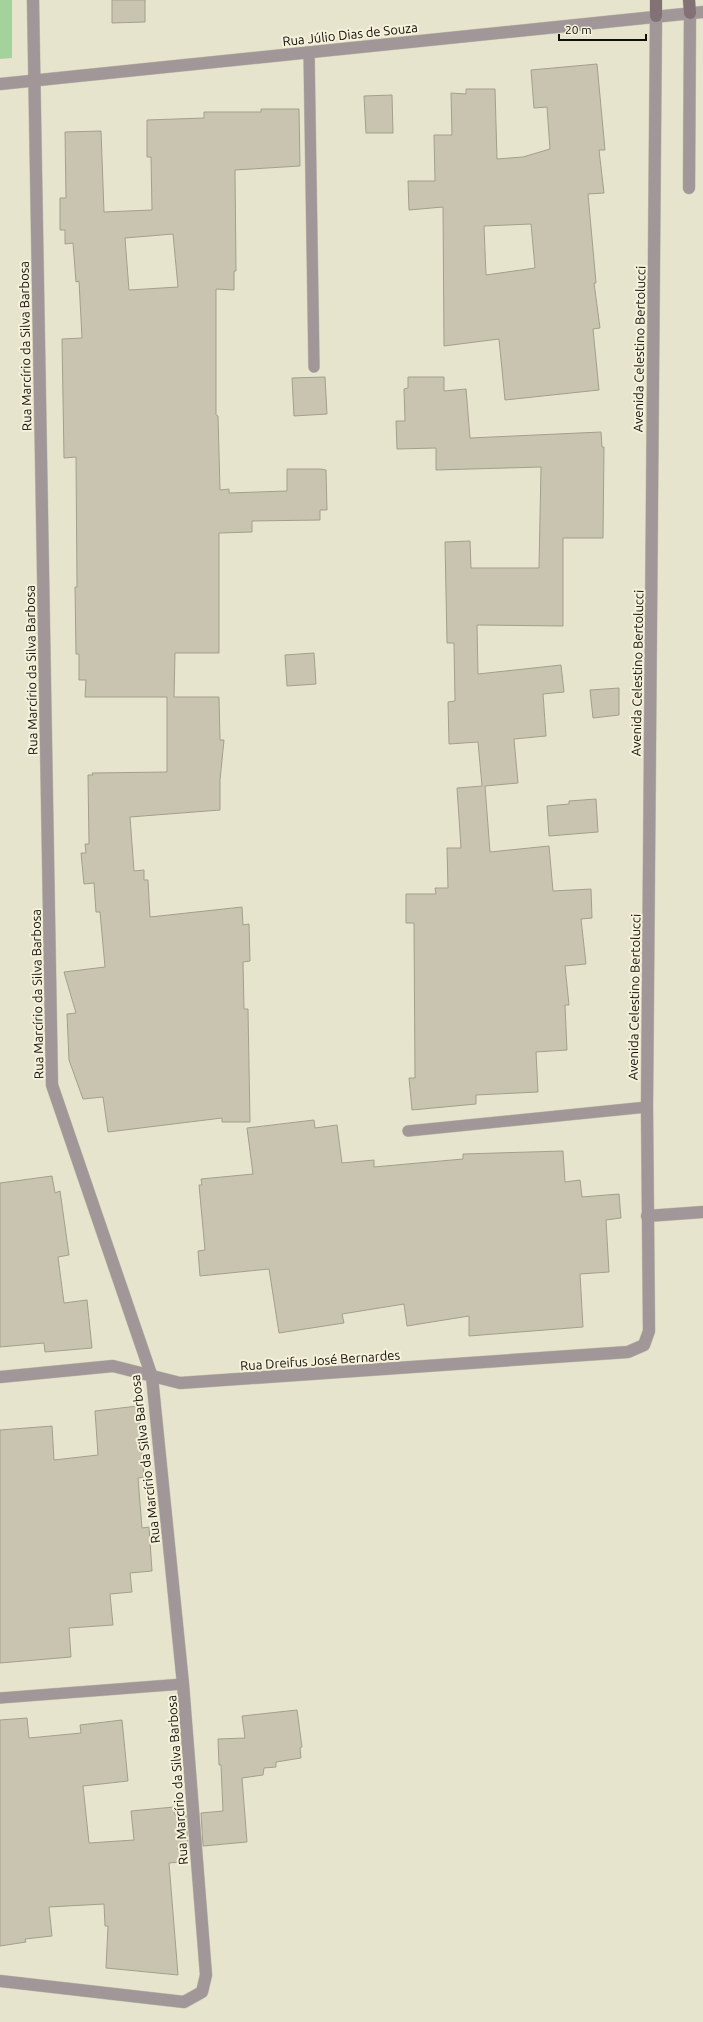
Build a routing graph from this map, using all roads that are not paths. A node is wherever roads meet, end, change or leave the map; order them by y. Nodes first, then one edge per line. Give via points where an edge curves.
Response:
1 (33, 0) edge
2 (656, 0) edge
3 (690, 0) edge
4 (703, 12) edge
5 (690, 13) junction
6 (656, 16) junction
7 (310, 52) junction
8 (34, 82) junction
9 (0, 84) edge
10 (689, 188) dead end
11 (314, 367) dead end
12 (647, 1108) junction
13 (408, 1131) dead end
14 (703, 1212) edge
15 (647, 1216) junction
16 (644, 1345) joint
17 (0, 1377) edge
18 (152, 1377) junction
19 (183, 1684) junction
20 (0, 1698) edge
21 (0, 1981) edge

1 - 8 street, Rua Marcírio da Silva Barbosa
2 - 6 street, Avenida Celestino Bertolucci
3 - 5 street
4 - 5 street, Rua Júlio Dias de Souza
5 - 6 street, Rua Júlio Dias de Souza
5 - 10 street
6 - 7 street, Rua Júlio Dias de Souza
6 - 12 street, Avenida Celestino Bertolucci
7 - 8 street, Rua Júlio Dias de Souza
7 - 11 lane
8 - 9 street, Rua Júlio Dias de Souza
8 - 18 street, Rua Marcírio da Silva Barbosa via 52,1085
12 - 13 lane
12 - 15 street, Avenida Celestino Bertolucci
14 - 15 street
15 - 16 street, Avenida Celestino Bertolucci via 650,1331
16 - 18 street, Rua Dreifus José Bernardes via 628,1352 188,1383
17 - 18 street, Rua Dreifus José Bernardes via 113,1366
18 - 19 street, Rua Marcírio da Silva Barbosa
19 - 20 lane
19 - 21 street, Rua Marcírio da Silva Barbosa via 206,1975 202,1992 184,2002

